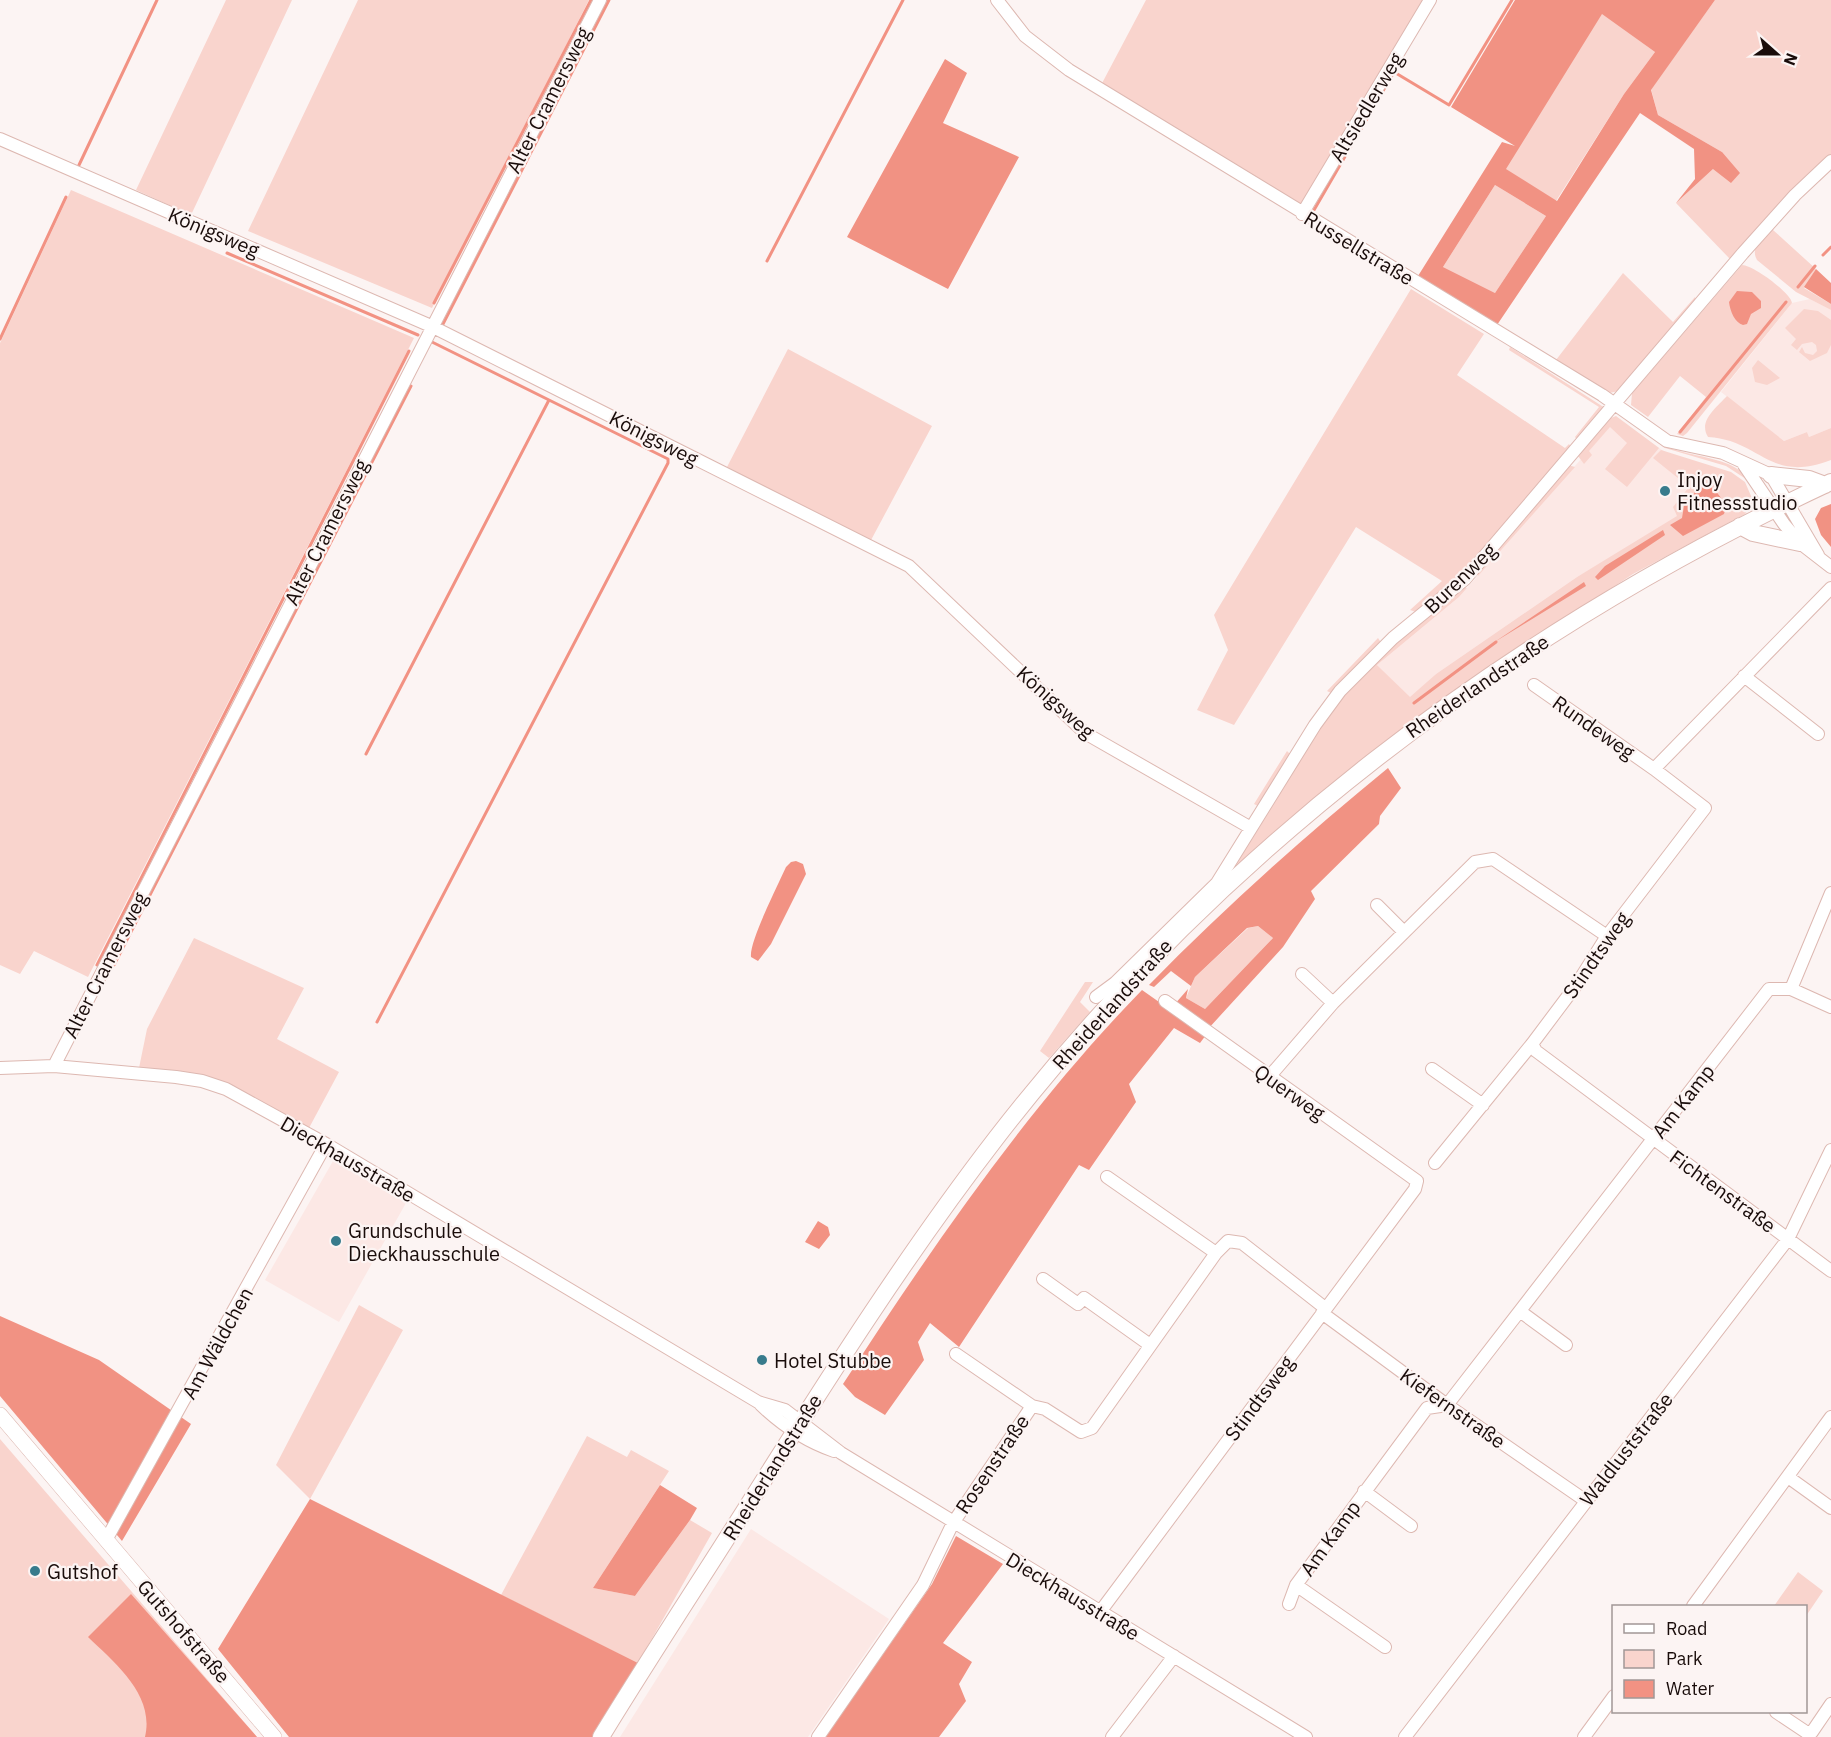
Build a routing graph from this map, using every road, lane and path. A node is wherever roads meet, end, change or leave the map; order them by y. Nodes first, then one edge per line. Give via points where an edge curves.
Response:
1 (600, 0) edge
2 (997, 0) edge
3 (1430, 0) edge
4 (0, 139) edge
5 (1831, 160) edge
6 (1302, 214) junction
7 (431, 326) junction
8 (1614, 404) junction
9 (1742, 461) junction
10 (1771, 475) junction
11 (1828, 483) edge
12 (1781, 506) junction
13 (1740, 526) junction
14 (1800, 543) junction
15 (1818, 555) junction
16 (1831, 567) edge
17 (1831, 588) edge
18 (1744, 676) junction
19 (1534, 685) dead end
20 (1818, 734) dead end
21 (1654, 769) junction
22 (1704, 805) joint
23 (1251, 828) junction
24 (1831, 893) edge
25 (1377, 905) dead end
26 (1404, 932) junction
27 (1607, 936) junction
28 (1302, 974) dead end
29 (1791, 989) junction
30 (1096, 997) dead end
31 (1165, 1001) dead end
32 (1333, 1002) junction
33 (1831, 1006) edge
34 (1532, 1044) junction
35 (54, 1066) junction
36 (0, 1068) edge
37 (1432, 1069) dead end
38 (1269, 1077) junction
39 (1483, 1105) junction
40 (1653, 1140) junction
41 (326, 1144) junction
42 (1831, 1150) edge
43 (1436, 1163) dead end
44 (1107, 1177) dead end
45 (1417, 1181) joint
46 (1788, 1239) junction
47 (1216, 1252) junction
48 (1831, 1270) edge
49 (1043, 1279) dead end
50 (1323, 1311) junction
51 (1521, 1312) junction
52 (1150, 1345) junction
53 (1566, 1345) dead end
54 (956, 1354) dead end
55 (1447, 1405) junction
56 (1032, 1406) junction
57 (0, 1415) edge
58 (1831, 1417) edge
59 (797, 1427) junction
60 (1788, 1477) junction
61 (1364, 1491) junction
62 (1586, 1501) junction
63 (1831, 1508) edge
64 (953, 1523) junction
65 (1411, 1526) dead end
66 (106, 1540) junction
67 (1296, 1584) junction
68 (1289, 1604) dead end
69 (1694, 1605) edge
70 (1100, 1612) junction
71 (1385, 1647) dead end
72 (1173, 1656) junction
73 (1612, 1699) edge
74 (1831, 1704) edge
75 (1778, 1713) edge
76 (1815, 1734) edge
77 (1588, 1736) edge
78 (274, 1737) edge
79 (601, 1737) edge
80 (818, 1737) edge
81 (1112, 1737) edge
82 (1306, 1737) edge
83 (1405, 1737) edge

1 - 7 street, Alter Cramersweg
2 - 6 street, Russellstraße via 1025,36 1069,70
3 - 6 street, Altsiedlerweg
4 - 7 street, Königsweg
5 - 8 street, Burenweg via 1795,195
6 - 8 street, Russellstraße
7 - 23 street, Königsweg via 909,566 1085,733
7 - 35 street, Alter Cramersweg
8 - 9 street, Russellstraße via 1667,441
8 - 23 street, Burenweg via 1465,579 1393,638 1340,691
9 - 10 street, Russellstraße
9 - 12 street
10 - 11 main road
10 - 12 street
11 - 12 main road, Rheiderlandstraße
12 - 13 main road, Rheiderlandstraße
12 - 14 street
12 - 15 street
13 - 14 main road
13 - 59 main road, Rheiderlandstraße via 1606,600 1418,725 1285,833 1182,928 1077,1041 999,1135 911,1252
14 - 15 street
15 - 16 street
17 - 18 street, Rundeweg
18 - 20 street
18 - 21 street, Rundeweg
19 - 21 street, Rundeweg
21 - 22 street, Rundeweg
22 - 27 street, Stindtsweg via 1706,808
23 - 30 street, Burenweg via 1216,883
24 - 29 street
25 - 26 street
26 - 27 street via 1475,862 1492,859
26 - 32 street
27 - 34 street, Stindtsweg
28 - 32 street
29 - 33 street
29 - 40 street, Am Kamp via 1769,989
31 - 38 street, Querweg
32 - 38 street
34 - 39 street, Stindtsweg
34 - 40 street, Fichtenstraße
35 - 36 street, Dieckhausstraße
35 - 41 street, Dieckhausstraße via 202,1081 226,1089
37 - 39 street
38 - 45 street, Querweg
39 - 43 street, Stindtsweg
40 - 46 street, Fichtenstraße
40 - 51 street, Am Kamp
41 - 59 street, Dieckhausstraße via 758,1402 785,1410
41 - 66 street, Am Wäldchen
42 - 46 street, Waldluststraße
44 - 47 street
45 - 50 street, Stindtsweg via 1415,1189
46 - 48 street, Fichtenstraße
46 - 62 street, Waldluststraße
47 - 50 street via 1228,1241 1242,1243
47 - 52 street, Rosenstraße
49 - 52 street via 1078,1304 1084,1298
50 - 55 street, Kiefernstraße
50 - 70 street, Stindtsweg
51 - 53 street
51 - 55 street, Am Kamp
52 - 56 street, Rosenstraße via 1092,1428 1081,1432 1045,1409
54 - 56 street, Rosenstraße
55 - 61 street, Am Kamp via 1427,1408
55 - 62 street, Kiefernstraße
56 - 64 street, Rosenstraße
57 - 66 street, Gutshofstraße
58 - 60 street
59 - 64 street, Dieckhausstraße
59 - 79 main road, Rheiderlandstraße
60 - 63 street
60 - 69 street
61 - 65 street, Am Kamp
61 - 67 street, Am Kamp
62 - 83 street, Waldluststraße
64 - 70 street, Dieckhausstraße
64 - 80 street, Rosenstraße via 923,1585
66 - 78 street, Gutshofstraße
67 - 68 street, Am Kamp
67 - 71 street, Am Kamp
70 - 72 street, Dieckhausstraße
72 - 81 street
72 - 82 street, Dieckhausstraße
73 - 77 street
74 - 76 street
75 - 76 street

